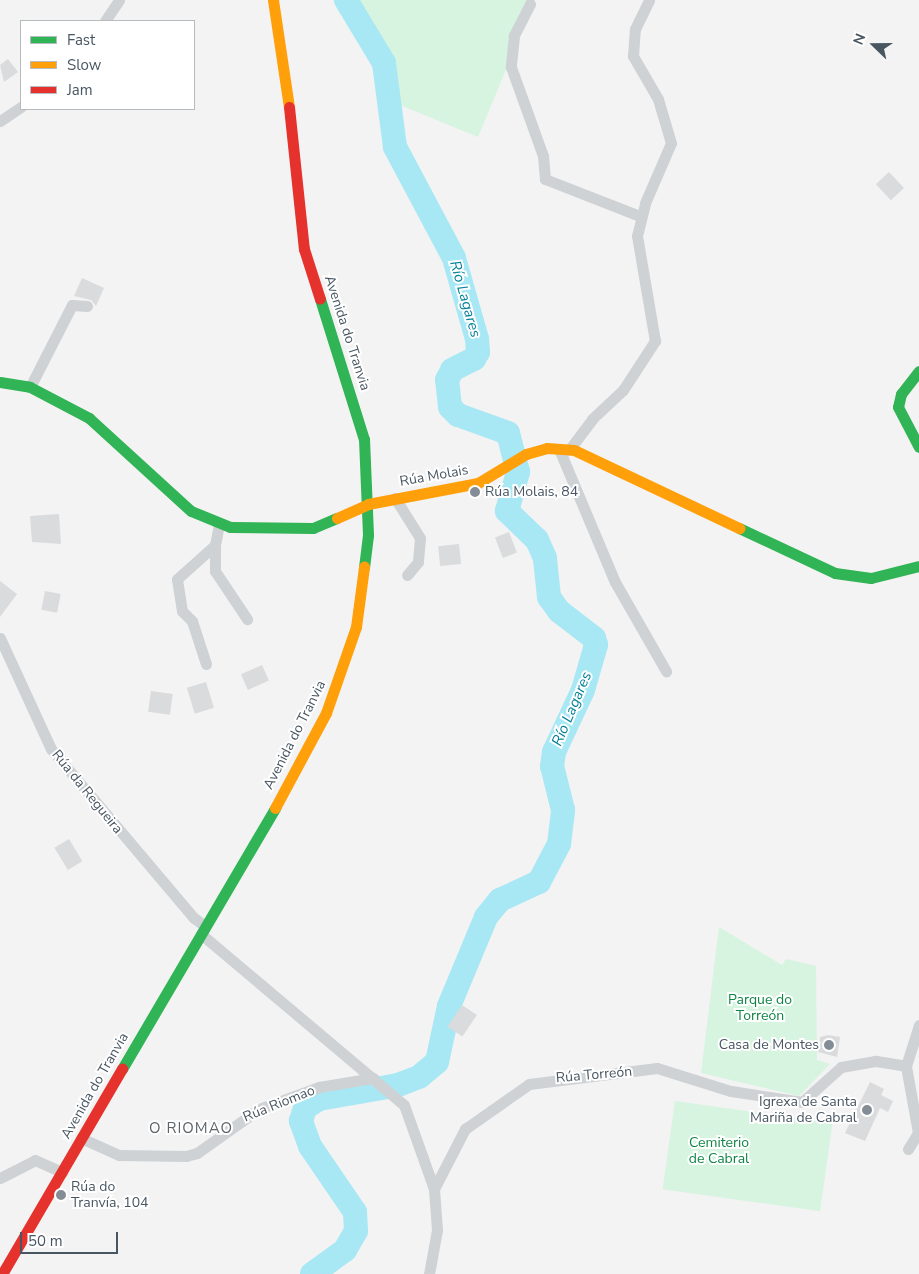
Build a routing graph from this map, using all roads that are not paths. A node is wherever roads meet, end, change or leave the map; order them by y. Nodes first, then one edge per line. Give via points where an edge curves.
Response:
1 (119, 0) edge
2 (273, 0) edge
3 (649, 0) edge
4 (530, 4) dead end
5 (107, 20) edge
6 (20, 109) edge
7 (0, 121) edge
8 (640, 216) junction
9 (86, 306) dead end
10 (919, 371) edge
11 (0, 382) edge
12 (30, 387) junction
13 (919, 447) edge
14 (564, 449) junction
15 (395, 498) junction
16 (368, 504) junction
17 (219, 524) junction
18 (215, 544) junction
19 (919, 566) edge
20 (407, 575) dead end
21 (247, 619) dead end
22 (0, 638) edge
23 (206, 664) dead end
24 (666, 671) dead end
25 (203, 930) junction
26 (919, 1024) edge
27 (906, 1066) junction
28 (373, 1078) junction
29 (82, 1138) junction
30 (908, 1150) dead end
31 (62, 1172) junction
32 (0, 1178) edge
33 (434, 1189) junction
34 (2, 1274) edge
35 (430, 1274) edge

1 - 5 street
2 - 16 main road, Avenida do Tranvia via 289,98 298,216 364,440
3 - 8 street via 635,29 633,56 658,99 671,143
4 - 8 street via 514,36 511,67 543,156 545,179
6 - 7 street
8 - 14 street via 639,263 655,341 623,390
9 - 12 street via 72,305
10 - 13 main road via 901,394 898,407
11 - 12 main road, Rúa Molais
12 - 17 main road, Rúa Molais via 89,418 191,511
14 - 15 main road, Rúa Molais via 526,454 463,488
14 - 19 main road via 835,573 871,578
14 - 24 street via 615,582
15 - 16 main road, Rúa Molais
15 - 20 street via 420,538 418,562
16 - 17 main road, Rúa Molais via 296,531
16 - 25 main road, Avenida do Tranvia via 362,593 340,680 295,774
17 - 18 street
18 - 21 street via 215,571
18 - 23 street via 177,579 182,611 192,620
22 - 25 street, Rúa da Regueira via 51,749
25 - 28 street, Rúa da Regueira
25 - 29 main road, Avenida do Tranvia
26 - 27 street
27 - 30 street via 918,1133
27 - 33 street, Rúa Torreón via 876,1061 841,1066 802,1102 731,1091 657,1068 549,1078 529,1084 465,1129
28 - 29 street, Rúa Riomao via 319,1087 259,1109 197,1153 186,1156 119,1155
28 - 33 street, Rúa da Regueira via 397,1095
29 - 31 main road, Avenida do Tranvia
31 - 32 street via 35,1160
31 - 34 main road, Avenida do Tranvia
33 - 35 street via 437,1230

